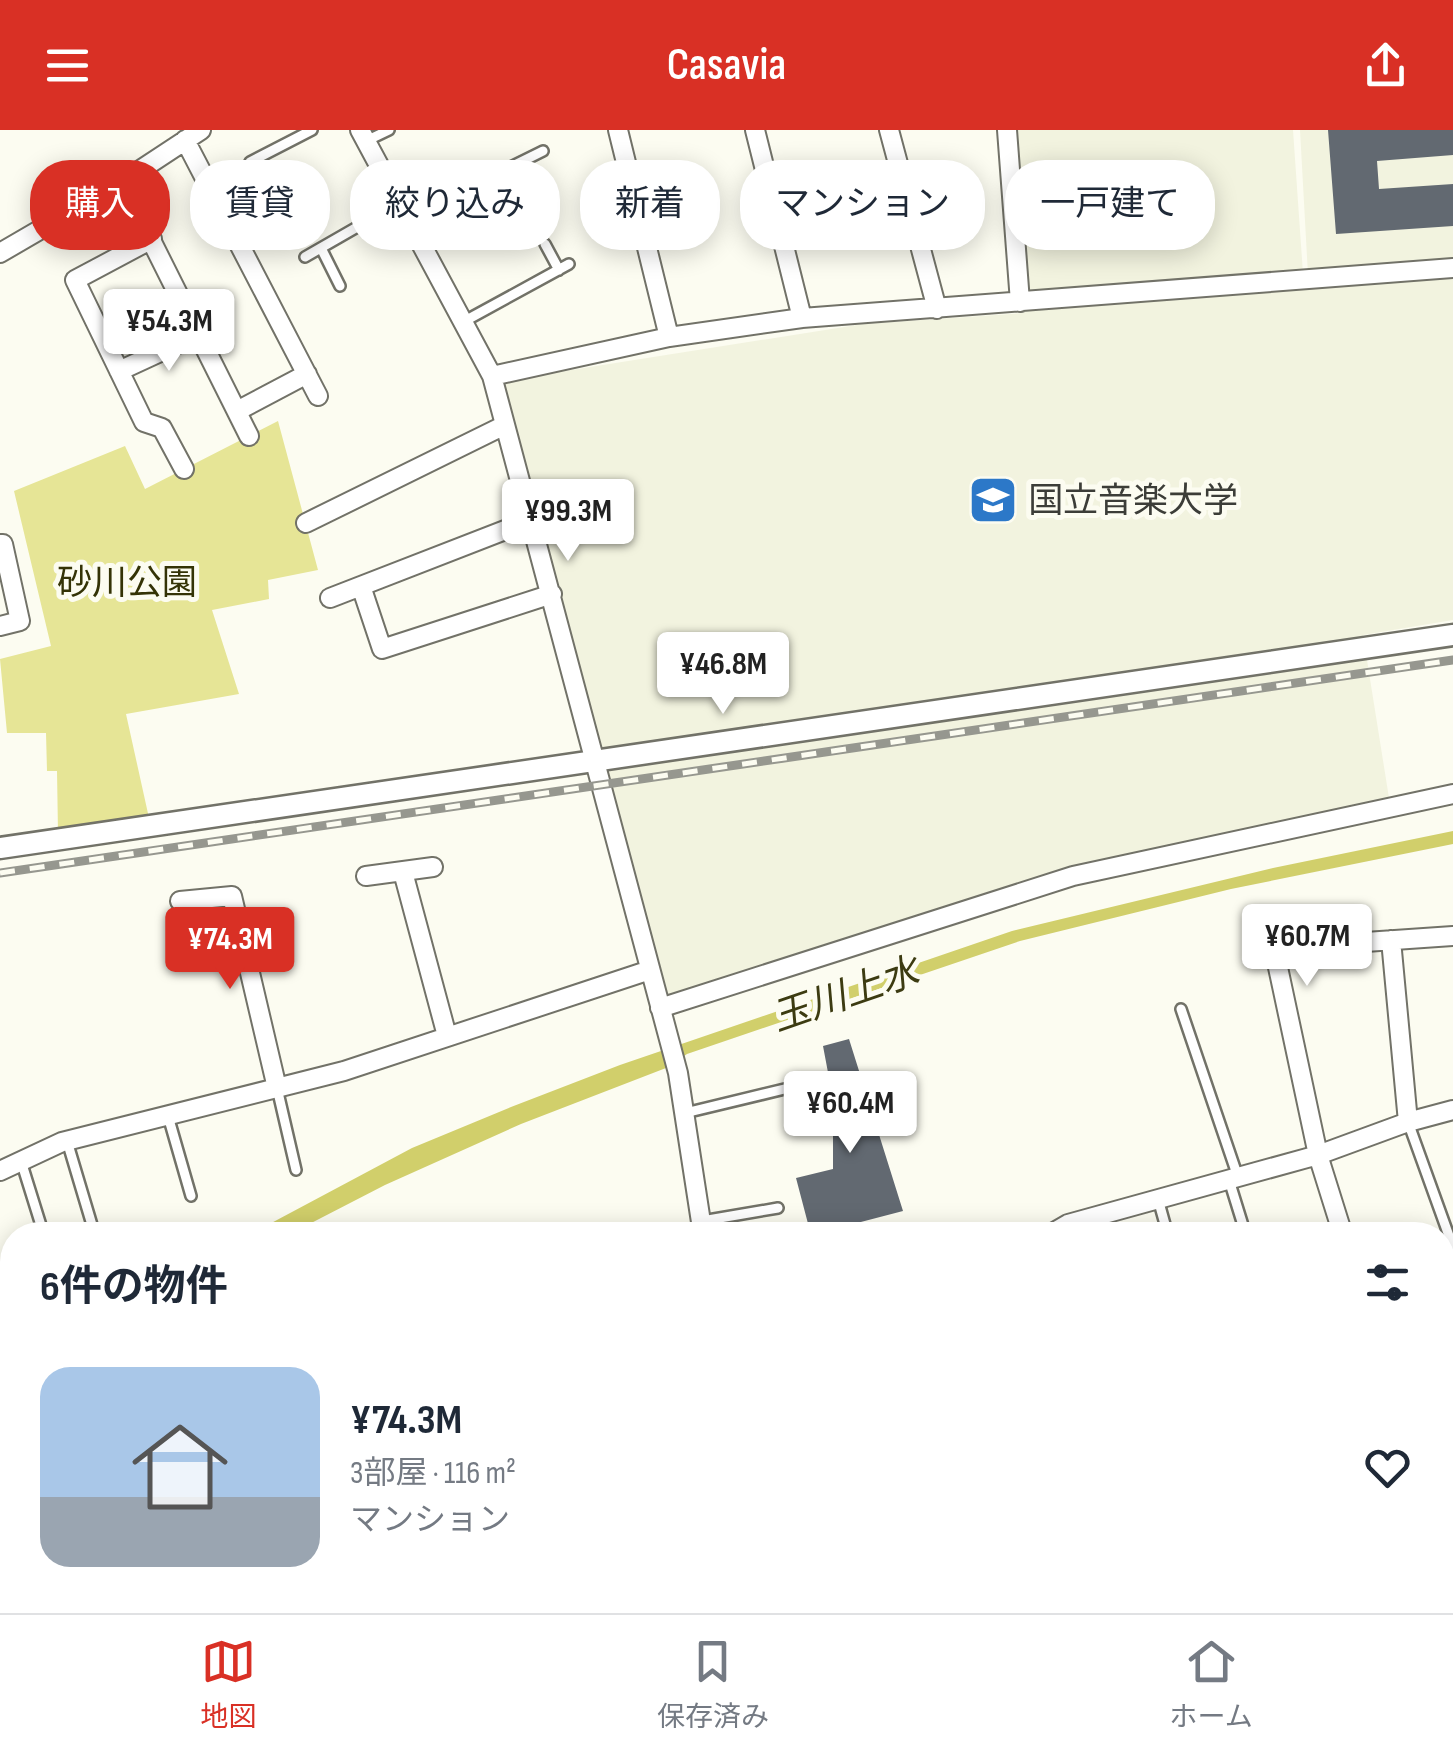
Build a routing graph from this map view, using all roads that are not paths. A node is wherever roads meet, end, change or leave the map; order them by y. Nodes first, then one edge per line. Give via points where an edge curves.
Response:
1 (312, 130) edge
2 (389, 130) edge
3 (618, 130) edge
4 (754, 130) edge
5 (889, 130) edge
6 (1007, 130) edge
7 (193, 135) edge
8 (363, 136) edge
9 (543, 151) dead end
10 (155, 160) edge
11 (254, 160) edge
12 (376, 160) edge
13 (522, 160) edge
14 (30, 236) edge
15 (131, 250) edge
16 (157, 250) edge
17 (317, 250) edge
18 (322, 250) edge
19 (424, 250) edge
20 (550, 250) edge
21 (0, 253) edge
22 (305, 257) dead end
23 (1453, 268) edge
24 (340, 286) dead end
25 (1020, 302) junction
26 (937, 308) junction
27 (802, 318) junction
28 (464, 322) junction
29 (199, 334) junction
30 (669, 337) junction
31 (119, 371) junction
32 (307, 374) junction
33 (492, 376) junction
34 (318, 396) dead end
35 (238, 411) junction
36 (506, 425) junction
37 (249, 436) dead end
38 (184, 469) dead end
39 (532, 520) junction
40 (306, 523) dead end
41 (0, 544) edge
42 (361, 586) junction
43 (552, 594) junction
44 (330, 598) dead end
45 (0, 626) edge
46 (1453, 636) edge
47 (595, 762) junction
48 (1453, 794) edge
49 (0, 848) edge
50 (433, 867) dead end
51 (402, 872) junction
52 (366, 876) dead end
53 (180, 901) dead end
54 (1453, 936) edge
55 (1391, 940) junction
56 (650, 970) junction
57 (660, 1008) junction
58 (1181, 1009) dead end
59 (447, 1036) junction
60 (822, 1080) dead end
61 (277, 1088) junction
62 (1453, 1110) edge
63 (685, 1113) junction
64 (168, 1114) junction
65 (1408, 1122) junction
66 (67, 1141) junction
67 (1318, 1155) junction
68 (20, 1161) junction
69 (0, 1170) edge
70 (296, 1170) dead end
71 (1234, 1179) junction
72 (191, 1196) dead end
73 (1158, 1199) junction
74 (778, 1208) dead end
75 (40, 1222) edge
76 (91, 1222) edge
77 (701, 1222) edge
78 (725, 1222) edge
79 (1095, 1222) edge
80 (1164, 1222) edge
81 (1243, 1222) edge
82 (1339, 1222) edge
83 (1444, 1222) edge

1 - 11 lane
2 - 8 lane
3 - 30 street
4 - 27 street
5 - 26 street
6 - 25 street
7 - 10 street
7 - 32 street
8 - 12 street
9 - 13 lane
14 - 21 street
15 - 31 street via 75,280
16 - 29 street
17 - 22 lane
18 - 24 lane
19 - 28 street
20 - 28 lane via 564,267
23 - 25 street
25 - 26 street
26 - 27 street
27 - 30 street
28 - 33 street
29 - 31 street
29 - 35 street
30 - 33 street
31 - 38 street via 144,422 162,428
32 - 34 street
32 - 35 street
33 - 36 street
35 - 37 street
36 - 39 street
36 - 40 street
39 - 42 street
39 - 43 street
41 - 45 street via 20,621
42 - 43 street via 382,649
42 - 44 street
43 - 47 street
46 - 47 street
47 - 49 street
47 - 56 street
48 - 57 street via 1073,876
50 - 51 street
51 - 52 street
51 - 59 street
53 - 61 street via 232,896
54 - 55 street
55 - 65 street
55 - 67 street via 1276,958
56 - 57 street
56 - 59 street
57 - 63 street
58 - 71 lane
59 - 61 street
60 - 63 lane
61 - 64 street
61 - 70 lane
62 - 65 street
63 - 77 street
64 - 66 street
64 - 72 lane
65 - 67 street
65 - 83 lane
66 - 68 street
66 - 76 lane
67 - 71 street
67 - 82 street
68 - 69 street
68 - 75 lane
71 - 73 street
71 - 81 lane
73 - 79 street
73 - 80 lane
74 - 78 lane

